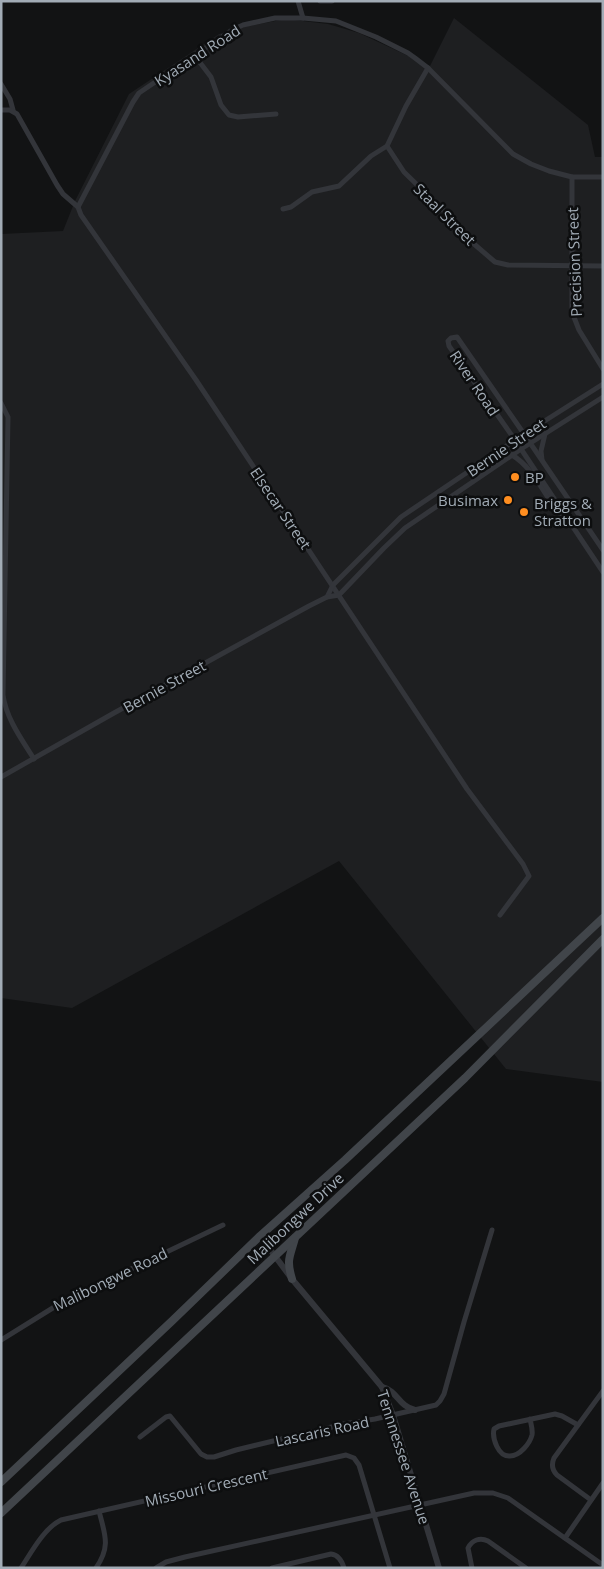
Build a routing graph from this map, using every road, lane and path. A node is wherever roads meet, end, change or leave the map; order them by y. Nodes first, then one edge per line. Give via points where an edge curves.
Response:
1 (298, 1) edge
2 (320, 1) edge
3 (332, 1) edge
4 (303, 18) junction
5 (195, 56) junction
6 (428, 68) junction
7 (1, 84) edge
8 (1, 110) edge
9 (12, 110) junction
10 (276, 114) dead end
11 (387, 146) junction
12 (572, 177) junction
13 (603, 177) edge
14 (78, 207) junction
15 (283, 209) dead end
16 (572, 266) junction
17 (603, 266) edge
18 (603, 369) edge
19 (603, 384) edge
20 (603, 397) edge
21 (1, 403) edge
22 (545, 433) junction
23 (524, 434) junction
24 (515, 440) junction
25 (531, 443) junction
26 (521, 449) junction
27 (512, 455) junction
28 (542, 460) junction
29 (573, 527) junction
30 (603, 550) edge
31 (603, 572) edge
32 (333, 586) junction
33 (339, 595) junction
34 (327, 597) junction
35 (34, 759) junction
36 (1, 777) edge
37 (500, 915) dead end
38 (603, 918) edge
39 (603, 939) edge
40 (223, 1225) dead end
41 (492, 1230) dead end
42 (260, 1236) junction
43 (295, 1236) junction
44 (275, 1257) junction
45 (292, 1278) junction
46 (1, 1340) edge
47 (382, 1387) junction
48 (603, 1390) edge
49 (415, 1410) junction
50 (393, 1415) junction
51 (530, 1419) junction
52 (578, 1425) junction
53 (140, 1437) dead end
54 (1, 1482) edge
55 (603, 1484) edge
56 (591, 1500) junction
57 (420, 1504) junction
58 (99, 1511) junction
59 (1, 1513) edge
60 (374, 1515) junction
61 (564, 1538) junction
62 (603, 1565) edge
63 (21, 1568) edge
64 (96, 1568) edge
65 (156, 1568) edge
66 (272, 1568) edge
67 (344, 1568) edge
68 (390, 1568) edge
69 (439, 1568) edge
70 (472, 1568) edge
71 (526, 1568) edge

1 - 4 street
2 - 3 street
4 - 5 street, Kyasand Road via 273,18 243,25
4 - 6 street, Kyasand Road via 344,24 408,53
5 - 10 street via 211,77 229,115
5 - 14 street, Kyasand Road via 137,96
6 - 11 street
6 - 12 street, Kyasand Road via 513,154 531,164
7 - 9 street, Elsecar Street
8 - 9 street
9 - 14 street, Elsecar Street via 63,194
11 - 15 street via 371,156 339,186 312,192
11 - 16 street, Staal Street via 410,179 495,262
12 - 13 street, Kyasand Road
12 - 16 street, Precision Street
14 - 32 street, Elsecar Street
16 - 17 street, Staal Street
16 - 18 street, Precision Street via 575,322
19 - 23 street, Bernie Street
20 - 22 street, Bernie Street
21 - 35 street via 8,417 3,695 6,708
22 - 25 street, Bernie Street
22 - 28 street
23 - 24 street, Bernie Street
23 - 24 street, River Road via 457,337 451,338 449,346
23 - 25 street, River Road
24 - 26 street, River Road
24 - 32 street, Bernie Street via 396,522
25 - 26 street, Bernie Street
25 - 28 street, River Road
26 - 27 street, Bernie Street
26 - 29 street, River Road
27 - 29 street via 528,468 554,507
27 - 33 street, Bernie Street via 403,530
28 - 30 street, River Road
29 - 31 street, River Road
32 - 33 street, Elsecar Street
32 - 34 street, Bernie Street
33 - 34 street, Bernie Street
33 - 37 street, Elsecar Street via 467,789 529,876
34 - 35 street, Bernie Street
35 - 36 street, Bernie Street
38 - 42 main road, Malibongwe Drive
39 - 43 main road, Malibongwe Drive via 465,1078
40 - 46 street, Malibongwe Road via 64,1301
41 - 49 street, Lascaris Road via 443,1397 436,1405
42 - 44 street, Tennnessee Avenue
42 - 54 main road, Malibongwe Drive
43 - 44 main road, Malibongwe Drive
43 - 45 main road via 288,1258
44 - 45 street, Tennnessee Avenue
44 - 59 main road, Malibongwe Drive
45 - 47 street, Tennnessee Avenue
47 - 49 street via 393,1392 406,1407
47 - 50 street, Tennnessee Avenue
48 - 52 street
49 - 50 street, Lascaris Road
50 - 53 street, Lascaris Road via 344,1424 211,1458 202,1454 170,1416
50 - 57 street, Tennnessee Avenue
51 - 51 street via 494,1429 496,1444 502,1453 513,1456 526,1446 532,1434
51 - 52 street via 557,1414
52 - 56 street via 554,1458 552,1467 557,1475
55 - 56 street
56 - 61 street
57 - 60 street
57 - 61 street via 474,1492 493,1493 508,1498
57 - 69 street, Tennnessee Avenue
58 - 60 street, Missouri Crescent via 346,1455 358,1462
58 - 63 street, Missouri Crescent via 54,1524
58 - 64 street via 106,1544
60 - 65 street via 185,1557
60 - 68 street, Missouri Crescent
61 - 62 street
66 - 67 street via 334,1554
70 - 71 street via 468,1548 472,1542 481,1539

